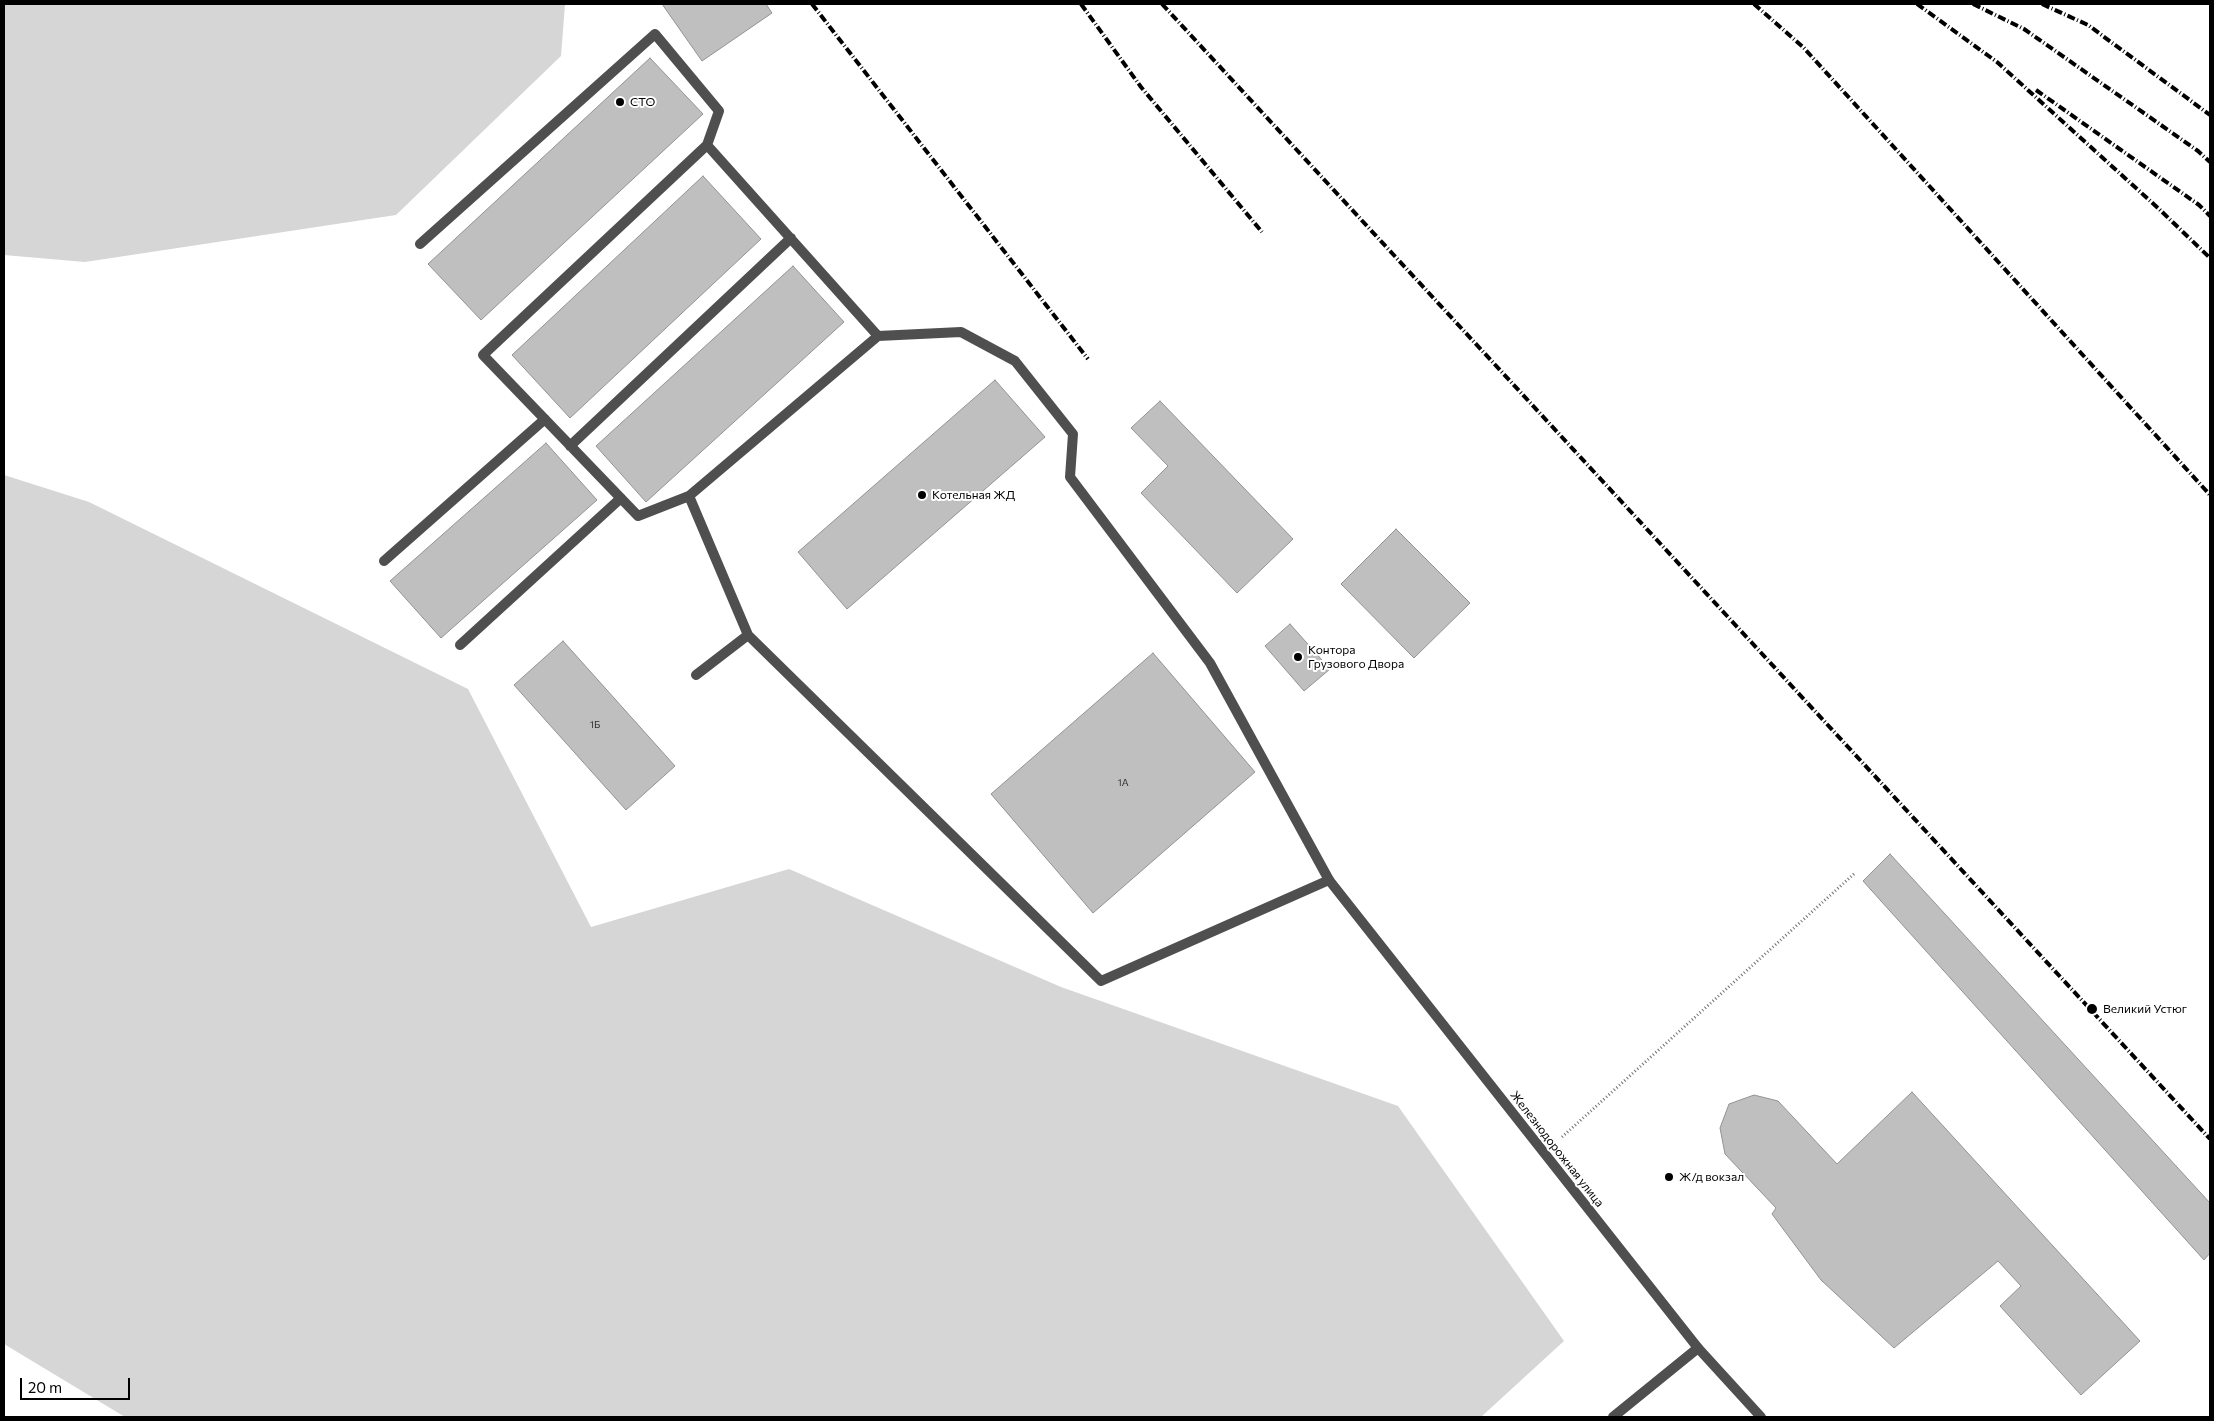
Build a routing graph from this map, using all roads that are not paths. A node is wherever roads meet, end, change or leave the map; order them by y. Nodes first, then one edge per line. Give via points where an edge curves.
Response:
1 (708, 145) junction
2 (791, 238) junction
3 (420, 244) dead end
4 (878, 336) junction
5 (545, 420) junction
6 (570, 446) junction
7 (688, 496) junction
8 (621, 498) junction
9 (384, 561) dead end
10 (748, 635) junction
11 (460, 645) dead end
12 (696, 675) dead end
13 (1329, 880) junction
14 (1698, 1348) junction
15 (1613, 1417) edge
16 (1761, 1417) edge

1 - 2 street
1 - 3 street via 719,111 654,34
1 - 5 street via 483,355
2 - 4 street
2 - 6 street
4 - 7 street
4 - 13 street, Железнодорожная улица via 961,332 1014,361 1073,434 1070,477 1210,663
5 - 6 street
5 - 9 street
6 - 8 street
7 - 8 street via 638,516
7 - 10 street
8 - 11 street
10 - 12 street
10 - 13 street via 1101,981
13 - 14 street, Железнодорожная улица
14 - 15 street
14 - 16 street, Железнодорожная улица

